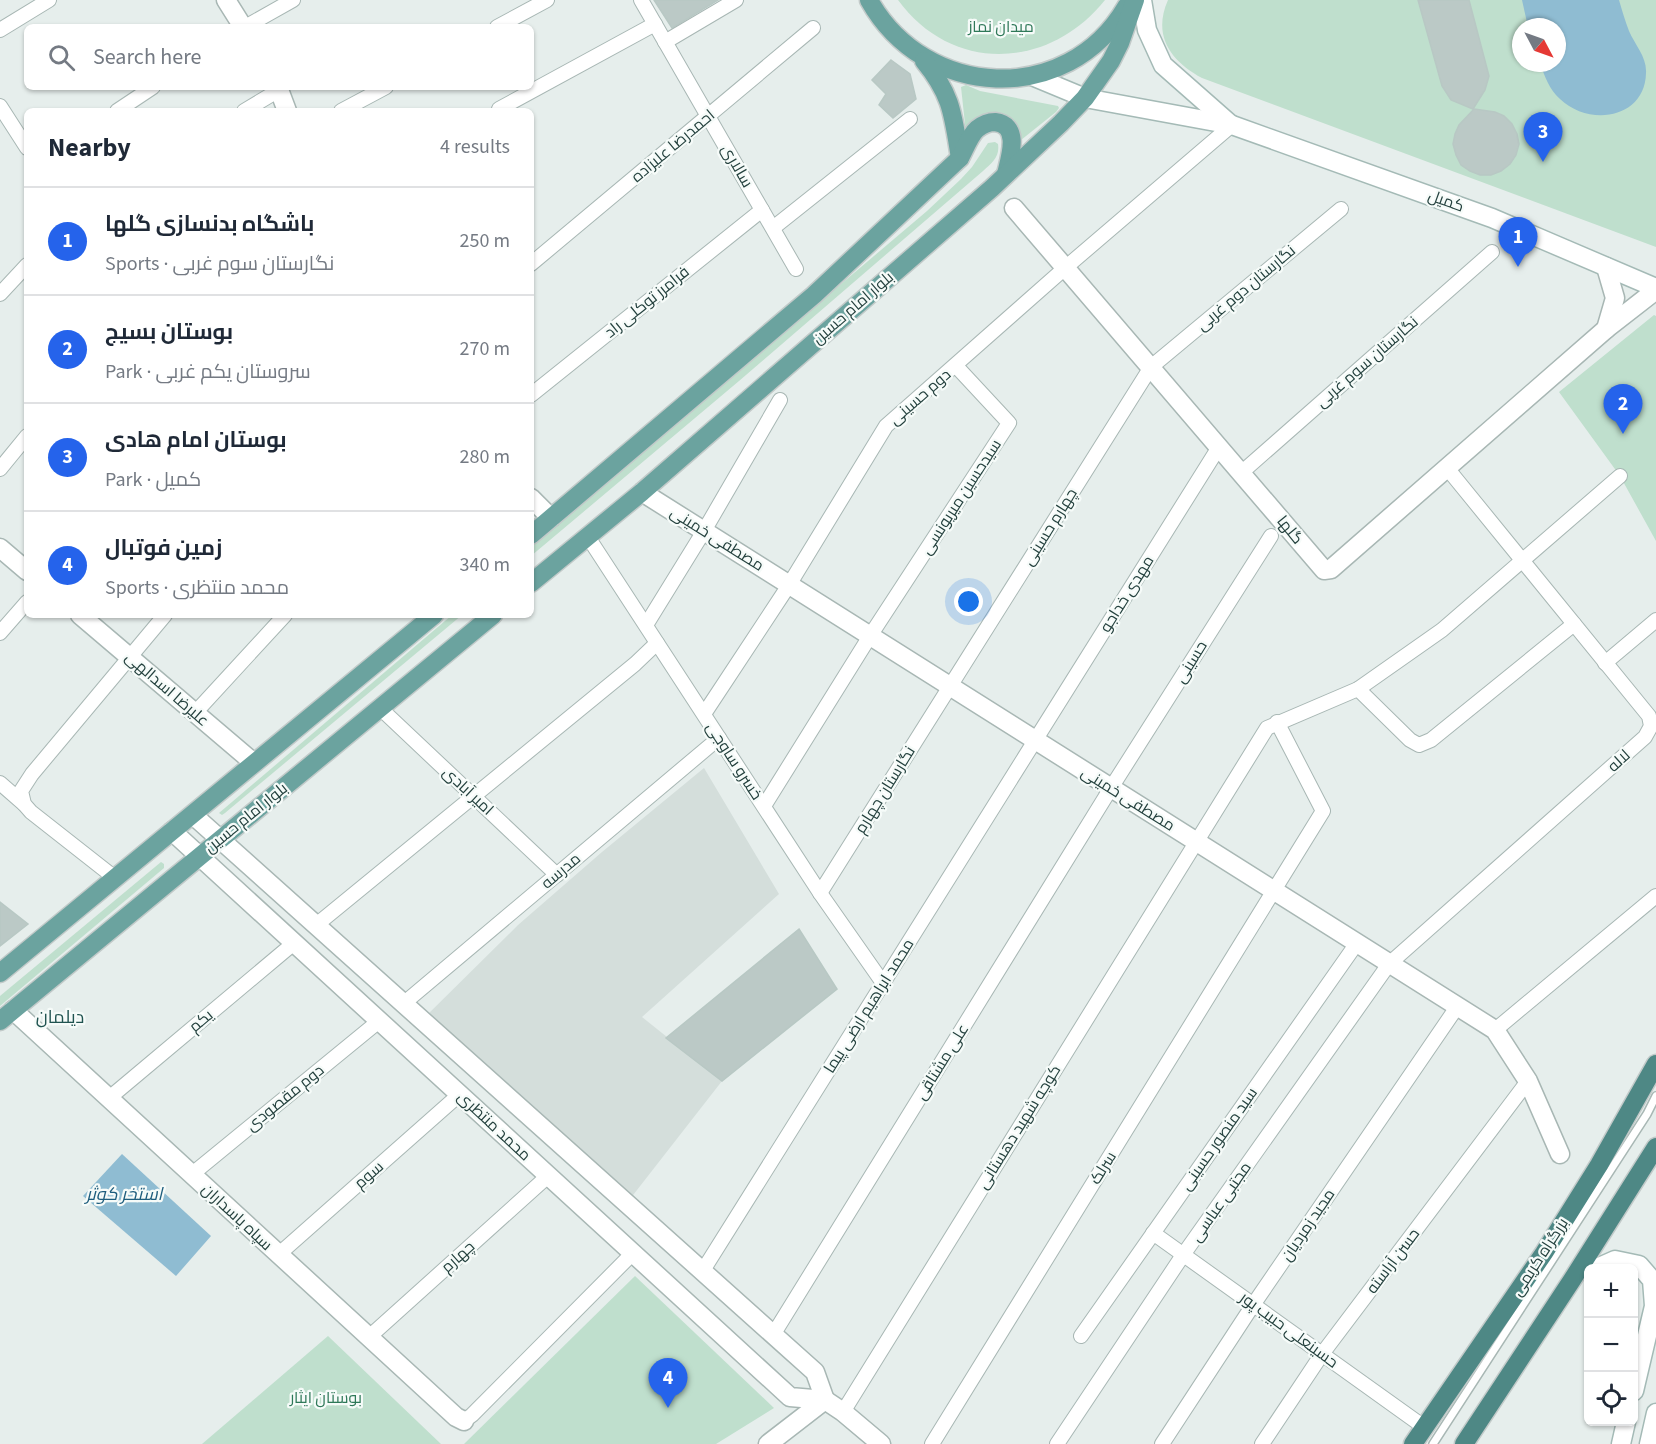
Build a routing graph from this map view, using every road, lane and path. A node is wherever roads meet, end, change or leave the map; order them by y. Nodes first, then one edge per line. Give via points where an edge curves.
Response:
1 (49, 0) edge
2 (226, 0) edge
3 (293, 0) edge
4 (547, 0) edge
5 (641, 0) edge
6 (736, 0) edge
7 (869, 0) edge
8 (1133, 0) edge
9 (1142, 0) edge
10 (242, 24) edge
11 (249, 24) edge
12 (503, 24) edge
13 (655, 24) junction
14 (813, 28) dead end
15 (0, 30) edge
16 (665, 42) junction
17 (919, 55) junction
18 (1032, 76) junction
19 (148, 90) edge
20 (277, 90) edge
21 (279, 90) edge
22 (380, 90) edge
23 (534, 90) edge
24 (534, 90) edge
25 (1085, 99) junction
26 (122, 108) edge
27 (249, 108) edge
28 (286, 108) edge
29 (347, 108) edge
30 (501, 108) edge
31 (1, 112) edge
32 (708, 117) junction
33 (910, 119) dead end
34 (1232, 125) junction
35 (24, 144) edge
36 (960, 158) junction
37 (1006, 174) junction
38 (1014, 207) dead end
39 (1341, 209) dead end
40 (762, 210) junction
41 (773, 228) junction
42 (1492, 252) dead end
43 (534, 262) edge
44 (1606, 267) junction
45 (24, 268) edge
46 (1065, 268) junction
47 (796, 269) dead end
48 (1656, 289) edge
49 (0, 294) edge
50 (1606, 328) junction
51 (956, 366) junction
52 (1151, 367) junction
53 (534, 393) edge
54 (780, 400) dead end
55 (24, 440) edge
56 (1219, 447) junction
57 (1447, 468) junction
58 (0, 469) edge
59 (1241, 472) junction
60 (1620, 476) dead end
61 (642, 492) junction
62 (534, 501) edge
63 (551, 518) junction
64 (704, 531) junction
65 (534, 532) edge
66 (1271, 536) dead end
67 (588, 537) junction
68 (0, 548) edge
69 (1522, 561) junction
70 (24, 568) edge
71 (534, 581) edge
72 (789, 585) junction
73 (24, 605) edge
74 (84, 618) edge
75 (163, 618) edge
76 (282, 618) edge
77 (425, 618) edge
78 (489, 618) edge
79 (1656, 620) edge
80 (1574, 624) junction
81 (646, 625) junction
82 (0, 633) edge
83 (870, 636) junction
84 (657, 643) junction
85 (131, 657) junction
86 (1605, 663) junction
87 (950, 687) junction
88 (1358, 690) junction
89 (380, 708) junction
90 (194, 714) junction
91 (704, 714) junction
92 (1276, 722) junction
93 (719, 738) junction
94 (1035, 740) junction
95 (254, 763) junction
96 (0, 783) edge
97 (1111, 788) junction
98 (473, 796) junction
99 (23, 797) junction
100 (764, 806) junction
101 (193, 815) junction
102 (172, 831) junction
103 (219, 840) junction
104 (1196, 842) junction
105 (199, 857) junction
106 (557, 875) junction
107 (115, 878) junction
108 (271, 886) junction
109 (1274, 891) junction
110 (820, 893) junction
111 (1656, 896) edge
112 (251, 904) junction
113 (315, 926) junction
114 (294, 943) junction
115 (1357, 944) junction
116 (1389, 964) junction
117 (0, 973) edge
118 (883, 983) junction
119 (403, 1004) junction
120 (1457, 1007) junction
121 (7, 1016) edge
122 (380, 1021) junction
123 (1495, 1030) junction
124 (1656, 1064) edge
125 (1528, 1081) junction
126 (459, 1094) junction
127 (1656, 1096) edge
128 (108, 1099) junction
129 (1656, 1147) edge
130 (1560, 1154) dead end
131 (191, 1175) junction
132 (548, 1176) junction
133 (1153, 1233) junction
134 (633, 1253) junction
135 (278, 1255) junction
136 (1184, 1255) junction
137 (1607, 1264) edge
138 (1634, 1264) edge
139 (1638, 1265) edge
140 (702, 1272) junction
141 (1580, 1276) edge
142 (1253, 1305) junction
143 (773, 1335) junction
144 (1081, 1336) dead end
145 (368, 1338) junction
146 (1322, 1354) junction
147 (1638, 1374) edge
148 (825, 1400) junction
149 (843, 1412) junction
150 (1655, 1418) edge
151 (464, 1420) joint
152 (1625, 1426) edge
153 (1424, 1427) junction
154 (768, 1444) edge
155 (881, 1444) edge
156 (932, 1444) edge
157 (1057, 1444) edge
158 (1162, 1444) edge
159 (1262, 1444) edge
160 (1413, 1444) edge
161 (1433, 1444) edge
162 (1464, 1444) edge
163 (1621, 1444) edge
164 (1650, 1444) edge

1 - 15 street
2 - 10 street
3 - 11 street
4 - 12 street
5 - 13 street, سالاری
6 - 16 street
7 - 17 main road via 894,35
8 - 18 main road via 1097,44 1059,67
8 - 25 main road, بلوار امام حسین via 1120,43
9 - 34 street, کمیل via 1147,30 1163,65
13 - 16 street, سالاری
13 - 23 street
14 - 32 street, احمدرضا علیزاده
16 - 32 street, سالاری
17 - 18 main road via 949,70 982,78
17 - 36 main road via 949,98
18 - 25 street, کمیل
19 - 26 street
20 - 27 street
21 - 28 street
22 - 29 street
24 - 30 street
25 - 34 street, کمیل
25 - 37 main road, بلوار امام حسین
31 - 35 street
32 - 40 street, سالاری
32 - 43 street, احمدرضا علیزاده
33 - 41 street
34 - 44 street, کمیل via 1492,218
34 - 46 street, دوم حسینی
36 - 37 main road via 977,129 990,122 1001,123 1008,128 1013,143
36 - 63 main road via 814,295
37 - 61 main road, بلوار امام حسین
38 - 46 street, گلها
39 - 52 street, نگارستان دوم غربی
40 - 41 street, سالاری
40 - 53 street, فرامرز توکلی راد
41 - 47 street, سالاری
42 - 59 street, نگارستان سوم غربی
44 - 48 street, کمیل
44 - 50 street via 1615,298
45 - 49 street
46 - 51 street, دوم حسینی
46 - 52 street, گلها
48 - 50 street, گلها
50 - 57 street, گلها
51 - 72 street, دوم حسینی via 886,426
51 - 83 street, سیدحسین میریونسی via 1009,423
52 - 56 street, گلها
52 - 87 street, چهارم حسینی
54 - 64 street
55 - 58 street
56 - 59 street, گلها
56 - 94 street, مهدی خداجو
57 - 59 street, گلها via 1324,570
57 - 69 street, لاله
60 - 69 street
61 - 64 street, مصطفی خمینی
61 - 67 main road, بلوار امام حسین
62 - 63 street
63 - 65 main road
64 - 72 street, مصطفی خمینی
64 - 81 street
66 - 97 street, حسینی
67 - 71 main road, بلوار امام حسین
67 - 81 street, خسرو ساوجی
68 - 70 street
69 - 80 street, لاله
69 - 88 street via 1442,630
72 - 83 street, مصطفی خمینی
72 - 91 street, دوم حسینی
73 - 82 street
74 - 85 street, علیرضا اسدالهی
75 - 85 street
76 - 90 street
77 - 95 main road
78 - 89 main road, بلوار امام حسین
79 - 86 street
80 - 86 street, لاله
80 - 88 street via 1431,740 1419,745
81 - 84 street, خسرو ساوجی
83 - 87 street, مصطفی خمینی
83 - 100 street
84 - 91 street, خسرو ساوجی
84 - 98 street
85 - 90 street, علیرضا اسدالهی
85 - 99 street via 32,774
86 - 116 street, لاله via 1649,716 1651,726 1645,737
87 - 94 street, مصطفی خمینی
87 - 110 street, نگارستان چهارم
88 - 92 street
89 - 98 street, امیر آبادی
89 - 103 main road, بلوار امام حسین
90 - 95 street, علیرضا اسدالهی
91 - 93 street, خسرو ساوجی
92 - 104 street, کوچه شهید دهستانی via 1259,738
92 - 109 street, سرلک via 1323,811
93 - 100 street, خسرو ساوجی
93 - 106 street, مدرسه
94 - 97 street, مصطفی خمینی
94 - 118 street, محمد ابراهیم ارضی پیما
95 - 101 main road
96 - 99 street
97 - 104 street, مصطفی خمینی
97 - 143 street, علی مشتاقی
98 - 106 street, امیر آبادی
98 - 113 street
99 - 107 street via 31,812
100 - 110 street, خسرو ساوجی
101 - 102 main road
101 - 103 street, محمد منتظری
102 - 105 street, محمد منتظری
102 - 107 main road
103 - 105 main road, بلوار امام حسین
103 - 108 street, محمد منتظری
104 - 109 street, مصطفی خمینی
104 - 149 street, کوچه شهید دهستانی
105 - 112 street, محمد منتظری
105 - 121 main road, بلوار امام حسین
106 - 119 street, مدرسه
107 - 117 main road
108 - 112 street
108 - 113 street, محمد منتظری
109 - 115 street, مصطفی خمینی
109 - 156 street, سرلک
110 - 118 street, خسرو ساوجی
111 - 123 street
112 - 114 street, محمد منتظری
113 - 119 street, محمد منتظری
114 - 122 street, محمد منتظری
114 - 128 street, یکم
115 - 116 street, مصطفی خمینی
115 - 133 street, سید منصور حسینی
116 - 120 street, مصطفی خمینی
116 - 136 street, مجتبی عباسی
118 - 140 street, محمد ابراهیم ارضی پیما
119 - 140 street, محمد منتظری
120 - 123 street, مصطفی خمینی
120 - 142 street, مجید زمردیان
121 - 128 street, سپاه پاسداران
122 - 126 street, محمد منتظری
122 - 131 street, دوم مقصودی
123 - 125 street, مصطفی خمینی
124 - 153 highway, بزرگراه کریمی via 1550,1243
125 - 130 street, مصطفی خمینی
125 - 146 street, حسن آراسته
126 - 132 street, محمد منتظری
126 - 135 street, سوم
127 - 161 lane
128 - 131 street, سپاه پاسداران
129 - 141 highway
131 - 135 street, سپاه پاسداران
132 - 134 street, محمد منتظری
132 - 145 street, چهارم
133 - 136 street, حسینعلی حبیب پور
133 - 144 street, سید منصور حسینی
134 - 148 street, محمد منتظری via 790,1397
134 - 151 street
135 - 145 street, سپاه پاسداران
136 - 142 street, حسینعلی حبیب پور
136 - 157 street, مجتبی عباسی
137 - 138 street via 1615,1260
139 - 147 street via 1652,1280 1654,1306
140 - 143 street, محمد منتظری
141 - 162 highway
142 - 146 street, حسینعلی حبیب پور
142 - 158 street, مجید زمردیان
143 - 148 street, محمد منتظری via 815,1372
145 - 151 street, سپاه پاسداران
146 - 153 street, حسینعلی حبیب پور
146 - 159 street, حسن آراسته
148 - 149 street, محمد منتظری
148 - 154 street
149 - 155 street, محمد منتظری
150 - 164 street
152 - 163 street
153 - 160 highway, بزرگراه کریمی

